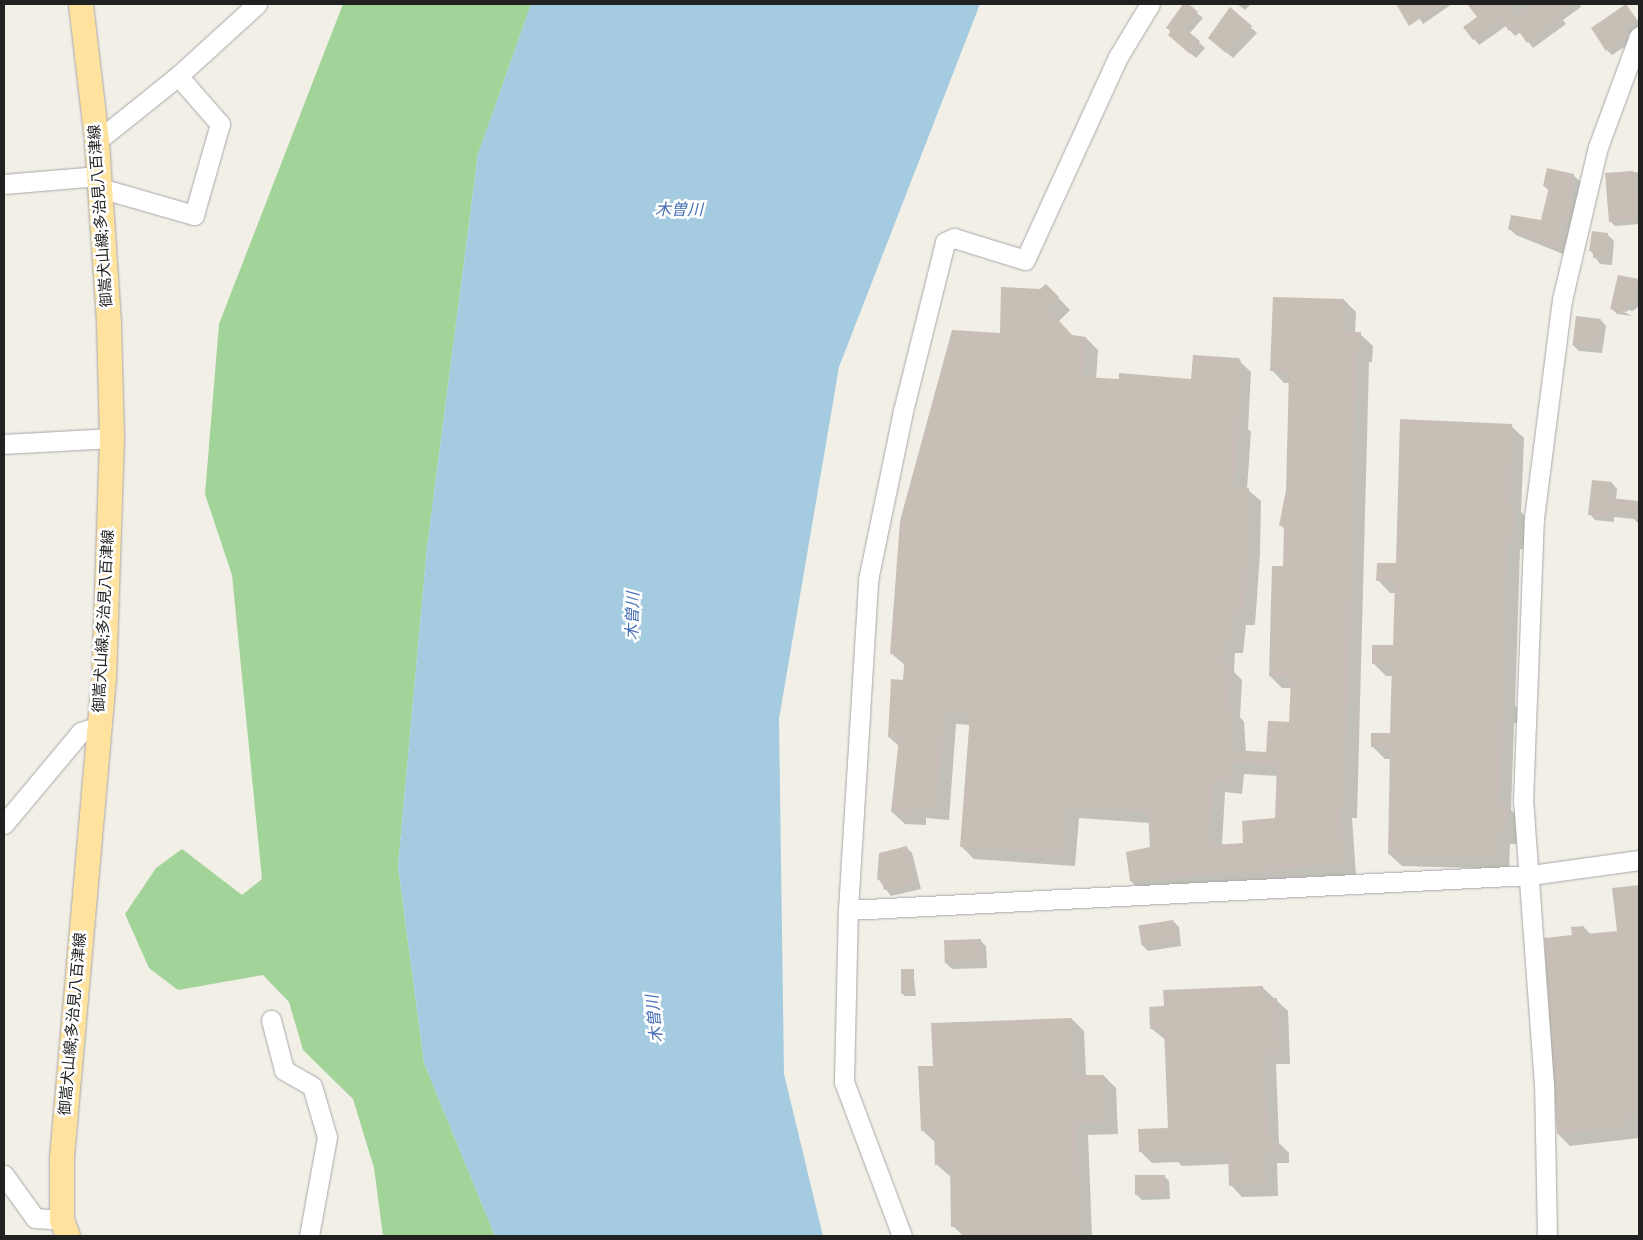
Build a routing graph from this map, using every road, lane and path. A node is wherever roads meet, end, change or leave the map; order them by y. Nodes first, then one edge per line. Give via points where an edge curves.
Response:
1 (81, 4) edge
2 (257, 4) edge
3 (1150, 4) edge
4 (1639, 36) edge
5 (178, 76) junction
6 (97, 141) junction
7 (99, 182) junction
8 (4, 184) edge
9 (112, 438) junction
10 (4, 444) edge
11 (98, 726) junction
12 (4, 824) edge
13 (1639, 860) edge
14 (1530, 875) junction
15 (848, 910) junction
16 (271, 1020) dead end
17 (4, 1175) edge
18 (65, 1228) edge
19 (309, 1236) edge
20 (902, 1236) edge
21 (1547, 1236) edge

1 - 6 main road, 御嵩犬山線;多治見八百津線
2 - 5 street
3 - 15 street via 1118,57 1025,260 954,238 945,242 902,411 868,580
4 - 14 street via 1598,147 1562,300 1534,518 1524,802
5 - 6 street
5 - 7 street via 220,124 194,215
6 - 7 main road, 御嵩犬山線;多治見八百津線
7 - 8 street
7 - 9 main road, 御嵩犬山線;多治見八百津線
9 - 10 street
9 - 11 main road, 御嵩犬山線;多治見八百津線 via 108,605
11 - 12 street via 81,732
11 - 18 main road, 御嵩犬山線;多治見八百津線 via 62,1158
13 - 14 street
14 - 15 street
14 - 21 street via 1544,1086
15 - 20 street via 844,1082
16 - 19 street via 284,1070 312,1086 327,1137
17 - 18 street via 35,1218

